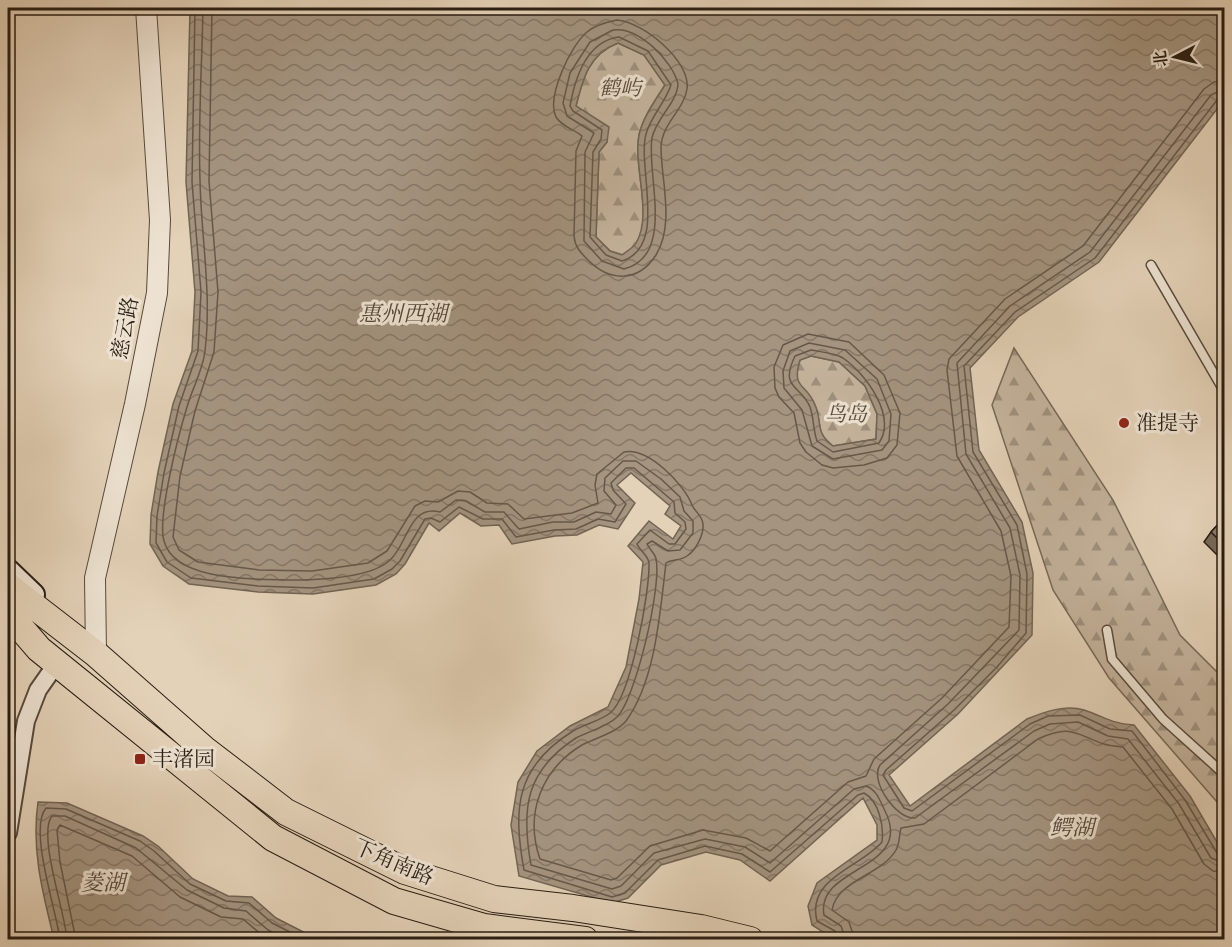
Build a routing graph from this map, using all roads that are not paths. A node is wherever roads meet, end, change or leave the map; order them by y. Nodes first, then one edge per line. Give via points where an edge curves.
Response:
1 (146, 8) edge
2 (1151, 265) dead end
3 (1224, 391) edge
4 (8, 571) edge
5 (8, 586) edge
6 (8, 613) edge
7 (8, 624) edge
8 (1107, 630) dead end
9 (96, 654) junction
10 (48, 656) junction
11 (1224, 774) edge
12 (8, 833) edge
13 (538, 937) edge
14 (585, 939) edge
15 (750, 939) edge

1 - 9 street, 慈云路 via 160,220 157,293 95,578
2 - 3 lane
4 - 9 main road, 下角南路
5 - 9 main road, 下角南路
6 - 10 main road, 下角南路
7 - 10 main road, 下角南路
8 - 11 lane via 1112,659 1163,719
9 - 15 main road, 下角南路 via 204,749 286,812 405,871 494,899 701,928
10 - 12 street via 26,722
10 - 13 main road, 下角南路 via 273,838 394,901 484,927
13 - 14 main road, 下角南路

